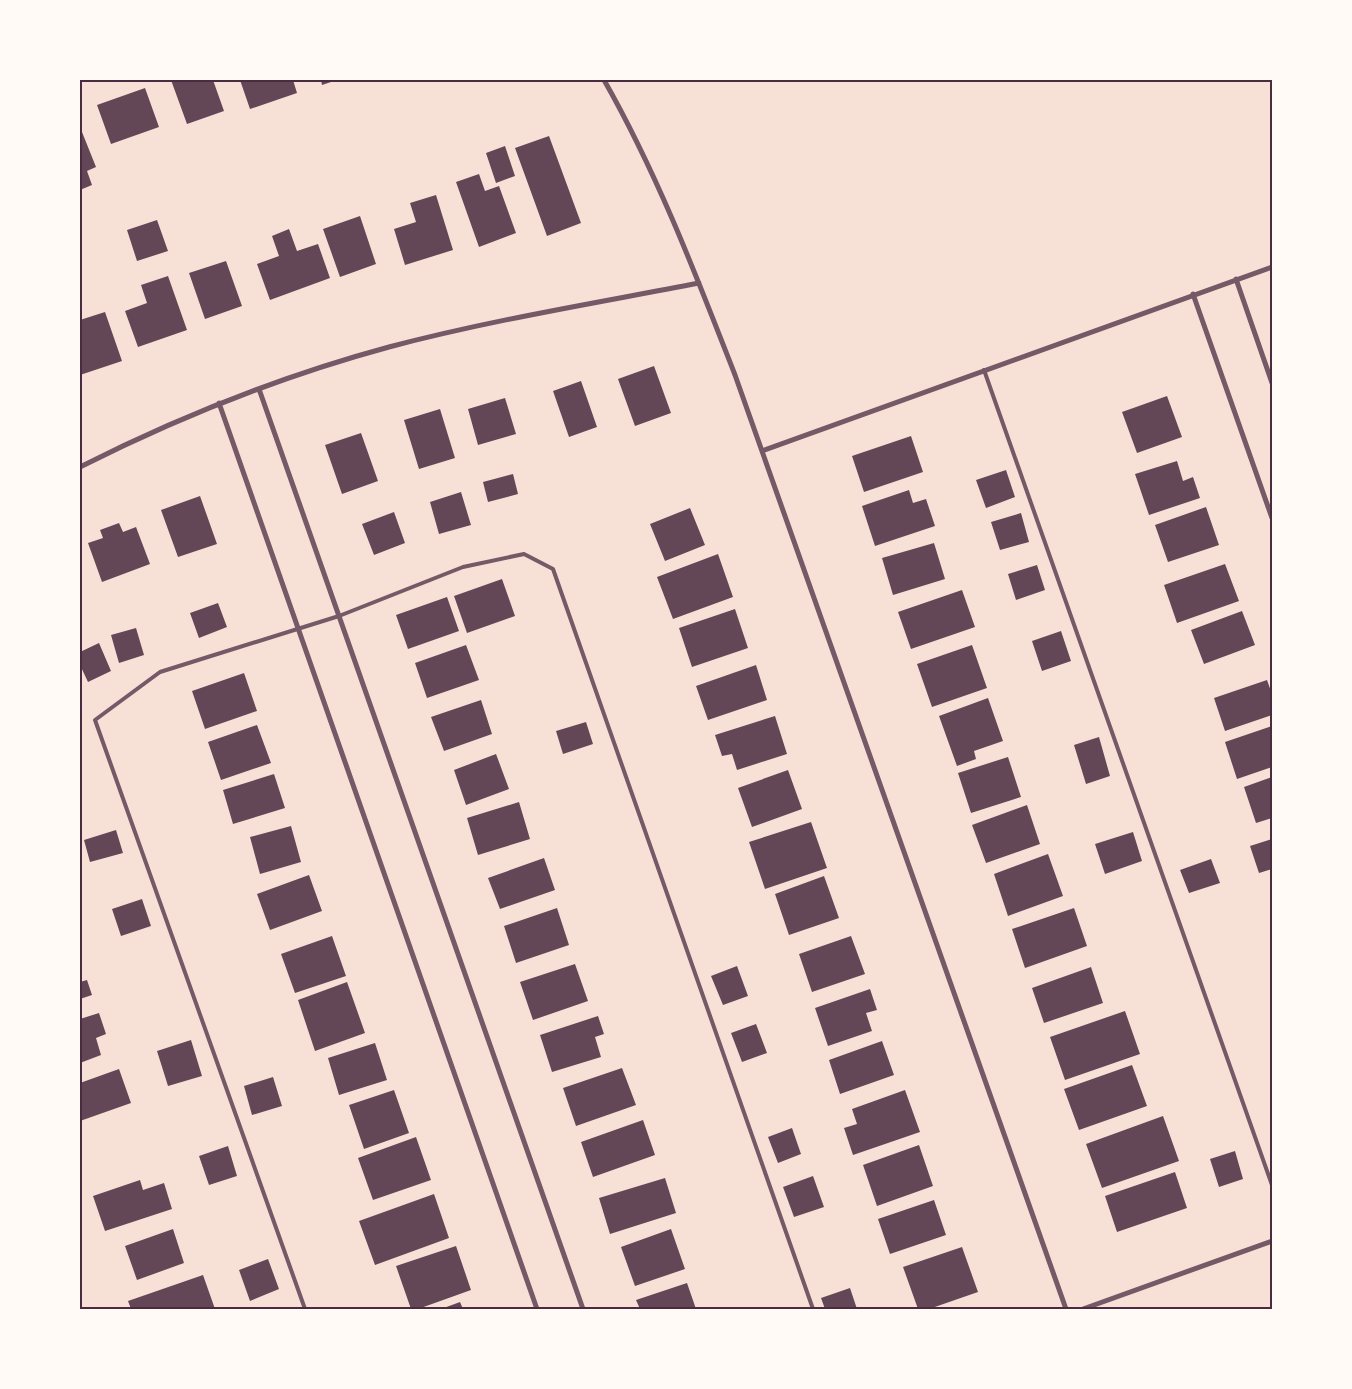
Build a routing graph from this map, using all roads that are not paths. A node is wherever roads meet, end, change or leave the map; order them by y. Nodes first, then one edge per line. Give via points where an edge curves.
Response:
1 (604, 80) edge
2 (1272, 267) edge
3 (1236, 279) junction
4 (699, 283) junction
5 (1193, 294) junction
6 (984, 370) junction
7 (1272, 383) edge
8 (259, 389) junction
9 (219, 403) junction
10 (762, 451) junction
11 (80, 467) edge
12 (1272, 518) edge
13 (339, 616) junction
14 (298, 629) junction
15 (1272, 1185) edge
16 (1272, 1240) edge
17 (305, 1309) edge
18 (537, 1309) edge
19 (583, 1309) edge
20 (812, 1309) edge
21 (1066, 1309) edge
22 (1082, 1309) edge

1 - 4 street via 623,114
2 - 3 street
3 - 5 street
3 - 7 street
4 - 8 street via 389,347
4 - 10 street
5 - 6 street
5 - 12 street
6 - 10 street
6 - 15 lane
8 - 9 street
8 - 13 street
9 - 11 street
9 - 14 street
10 - 21 street
13 - 14 lane
13 - 19 street
13 - 20 lane via 463,567 524,554 553,569
14 - 17 lane via 160,672 95,720
14 - 18 street
16 - 22 street

